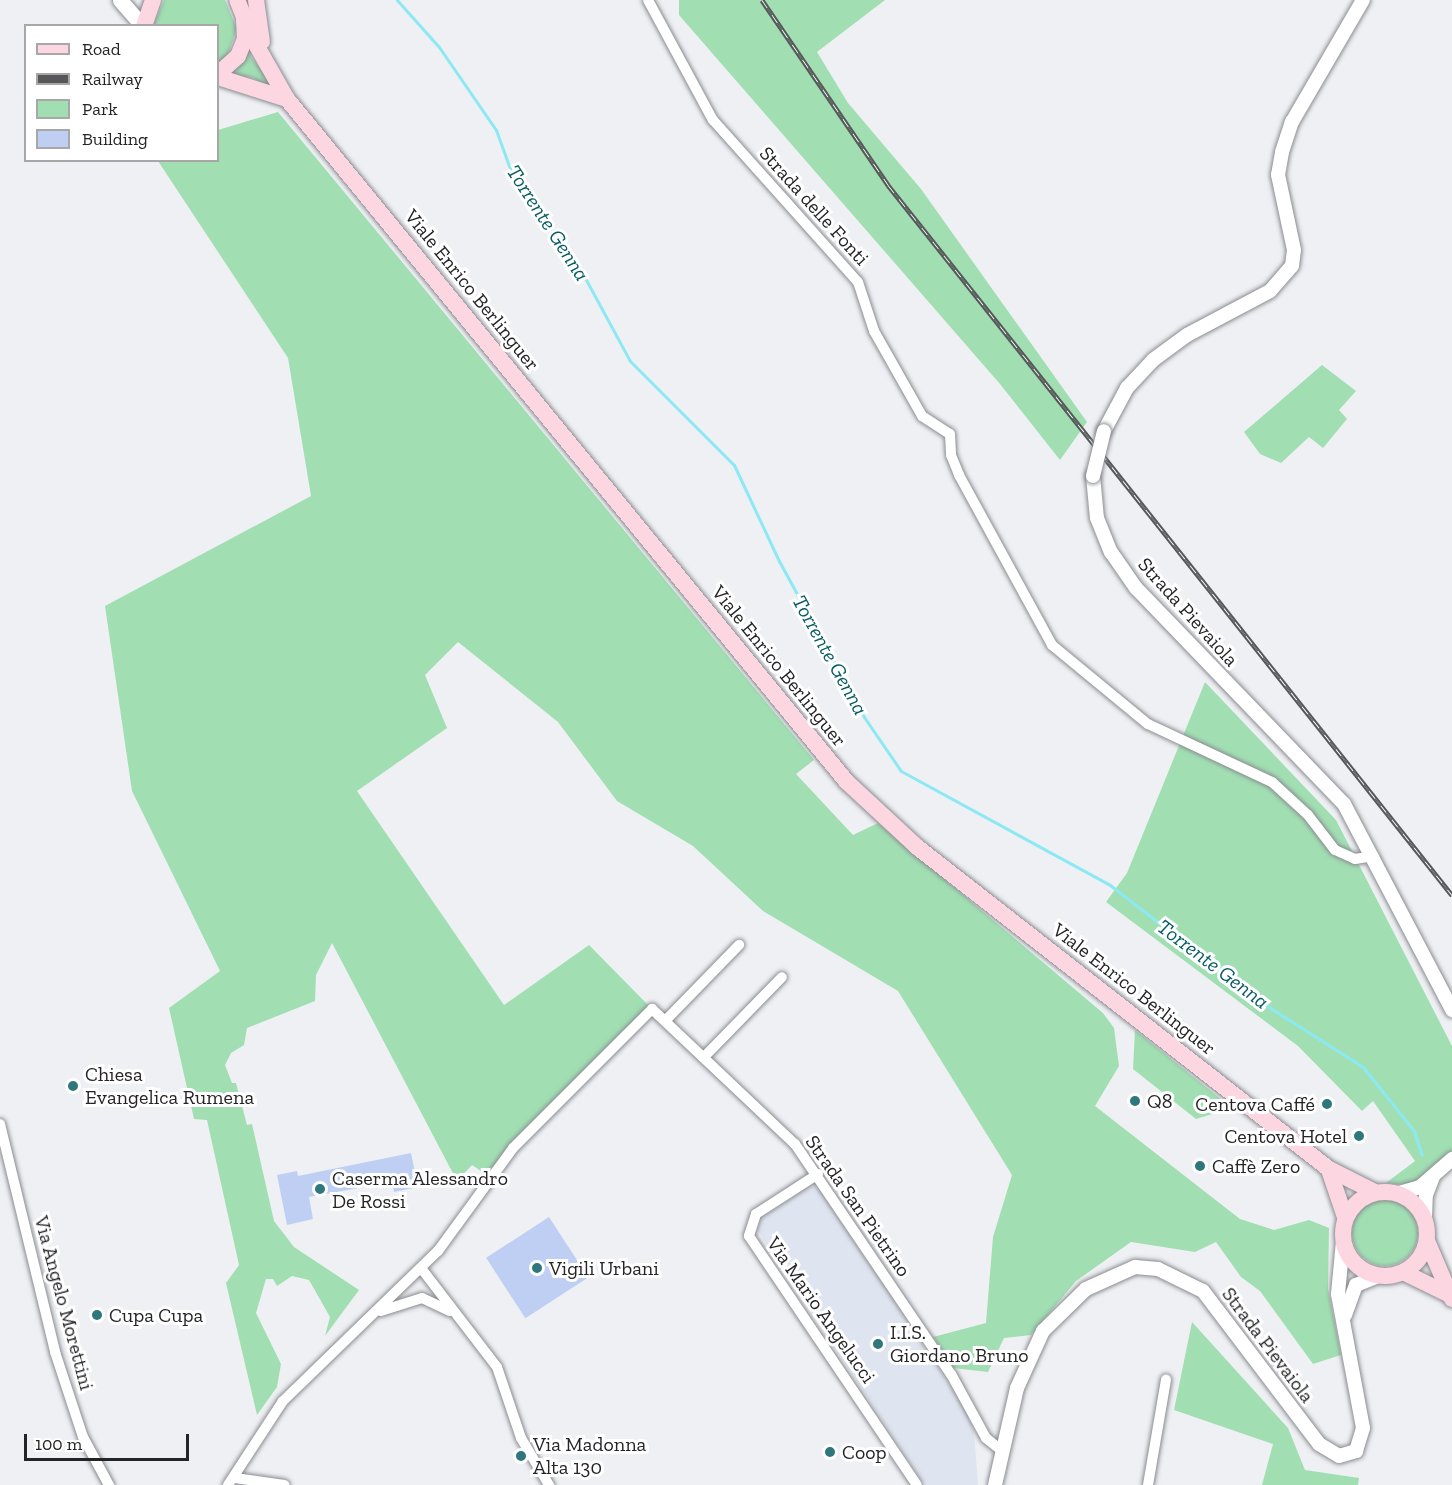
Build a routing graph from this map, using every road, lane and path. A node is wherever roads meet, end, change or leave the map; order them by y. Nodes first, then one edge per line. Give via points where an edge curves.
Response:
1 (120, 0) edge
2 (153, 0) edge
3 (648, 0) edge
4 (1363, 0) edge
5 (1370, 0) edge
6 (244, 2) edge
7 (1353, 18) junction
8 (142, 24) edge
9 (145, 24) edge
10 (246, 27) junction
11 (219, 75) edge
12 (219, 76) edge
13 (287, 99) junction
14 (305, 118) junction
15 (1374, 856) junction
16 (739, 945) dead end
17 (782, 977) dead end
18 (1452, 1010) edge
19 (666, 1020) junction
20 (705, 1056) junction
21 (0, 1124) edge
22 (1452, 1159) edge
23 (1329, 1169) junction
24 (818, 1174) junction
25 (1433, 1177) junction
26 (1375, 1192) junction
27 (1399, 1193) junction
28 (1345, 1217) junction
29 (1425, 1218) junction
30 (1343, 1241) junction
31 (1427, 1241) junction
32 (421, 1268) junction
33 (1403, 1272) junction
34 (1378, 1276) junction
35 (1451, 1297) edge
36 (373, 1315) junction
37 (457, 1315) junction
38 (1344, 1317) junction
39 (1166, 1380) dead end
40 (1001, 1450) junction
41 (232, 1482) edge
42 (109, 1485) edge
43 (285, 1485) edge
44 (549, 1485) edge
45 (917, 1485) edge
46 (995, 1485) edge
47 (1148, 1485) edge

1 - 8 main road
2 - 9 main road
3 - 15 street, Strada delle Fonti via 713,120 858,282 874,331 922,416 950,434 951,455 959,475 1052,645 1117,701 1167,733 1272,783 1344,856
4 - 7 street, Strada Pievaiola
5 - 7 street
6 - 10 main road, Viale Enrico Berlinguer
6 - 14 main road
7 - 15 street, Strada Pievaiola, bridge via 1292,122 1282,152 1278,175 1294,250 1288,272 1270,291 1187,335 1153,360 1126,388 1104,431 1093,476 1097,518 1111,552 1136,588 1324,781 1344,804
10 - 11 main road via 238,56
10 - 13 main road, Viale Enrico Berlinguer
12 - 13 main road, Viale Enrico Berlinguer
13 - 14 main road, Viale Enrico Berlinguer
14 - 23 main road, Viale Enrico Berlinguer via 846,781 917,847
15 - 18 street, Strada Pievaiola
16 - 19 street
17 - 20 street
19 - 20 street, Strada San Pietrino
19 - 32 street, Strada San Pietrino via 652,1009 513,1148
20 - 24 street, Strada San Pietrino via 795,1144
21 - 42 street, Via Angelo Morettini via 55,1352 82,1437
22 - 25 street
23 - 26 main road, Viale Enrico Berlinguer
23 - 28 main road
24 - 40 street, Strada San Pietrino via 951,1374 986,1438
24 - 45 street, Via Mario Angelucci via 756,1214 749,1236
25 - 27 street
25 - 29 street via 1426,1195
26 - 27 main road
26 - 28 main road via 1354,1204
27 - 29 main road
28 - 30 main road
29 - 31 main road
30 - 34 main road via 1355,1264
30 - 38 street via 1338,1294
31 - 33 main road via 1416,1263
31 - 35 main road
32 - 36 street
32 - 37 street
33 - 34 main road
33 - 35 main road
34 - 38 street via 1356,1285
36 - 37 street via 422,1298
36 - 41 street via 283,1401
37 - 44 street via 497,1368 521,1438
38 - 40 street, Strada Pievaiola via 1363,1440 1347,1456 1329,1453 1320,1444 1203,1291 1158,1269 1135,1267 1086,1289 1043,1331 1017,1388
39 - 47 street
40 - 46 street
41 - 43 street

